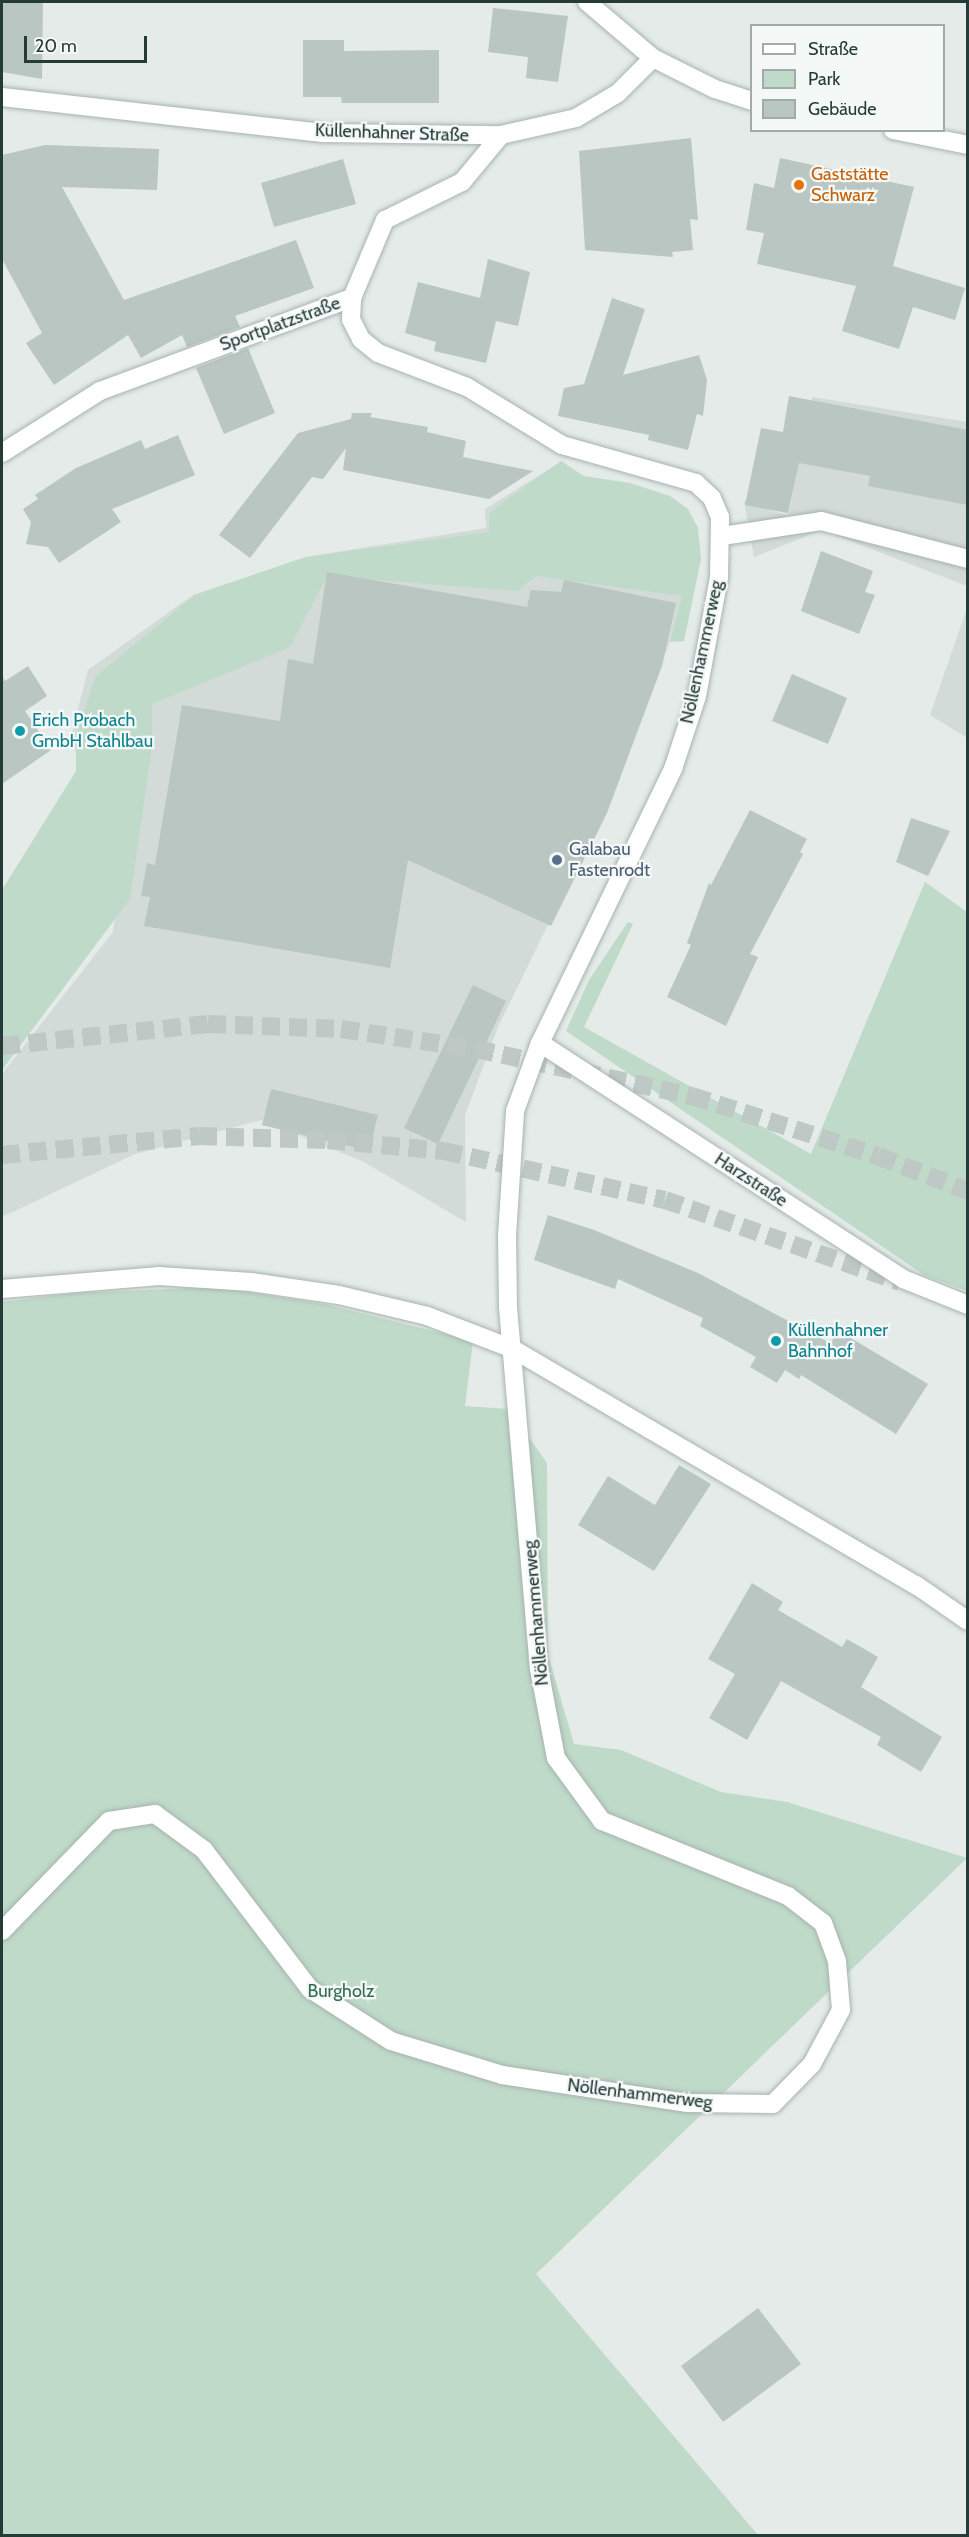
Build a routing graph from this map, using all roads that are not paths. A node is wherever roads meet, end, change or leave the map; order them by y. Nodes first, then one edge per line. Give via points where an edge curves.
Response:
1 (587, 2) edge
2 (653, 58) junction
3 (2, 98) edge
4 (750, 100) edge
5 (903, 132) edge
6 (501, 135) junction
7 (968, 145) edge
8 (352, 298) junction
9 (2, 453) edge
10 (722, 536) junction
11 (968, 559) edge
12 (540, 1043) junction
13 (2, 1289) edge
14 (968, 1305) edge
15 (513, 1348) junction
16 (968, 1620) edge
17 (2, 1931) edge

1 - 2 street
2 - 4 street via 716,89
2 - 6 street, Küllenhahner Straße via 618,93 576,118
3 - 6 street, Küllenhahner Straße via 326,133
5 - 7 street
6 - 8 street, Sportplatzstraße via 462,182 385,220
8 - 9 street, Sportplatzstraße via 100,391
8 - 10 street, Nöllenhammerweg via 351,319 362,339 378,353 467,387 562,445 696,483 712,498
10 - 11 street via 821,521
10 - 12 street, Nöllenhammerweg via 720,577 697,696 673,769
12 - 14 street, Harzstraße via 903,1279
12 - 15 street, Nöllenhammerweg via 516,1111 507,1236
13 - 15 street via 159,1276 250,1282 339,1295 427,1316
15 - 16 street via 916,1585
15 - 17 street, Nöllenhammerweg via 539,1669 556,1758 602,1821 788,1896 823,1923 837,1961 841,2010 812,2064 773,2103 688,2103 502,2075 391,2041 310,1989 204,1850 155,1814 109,1821

